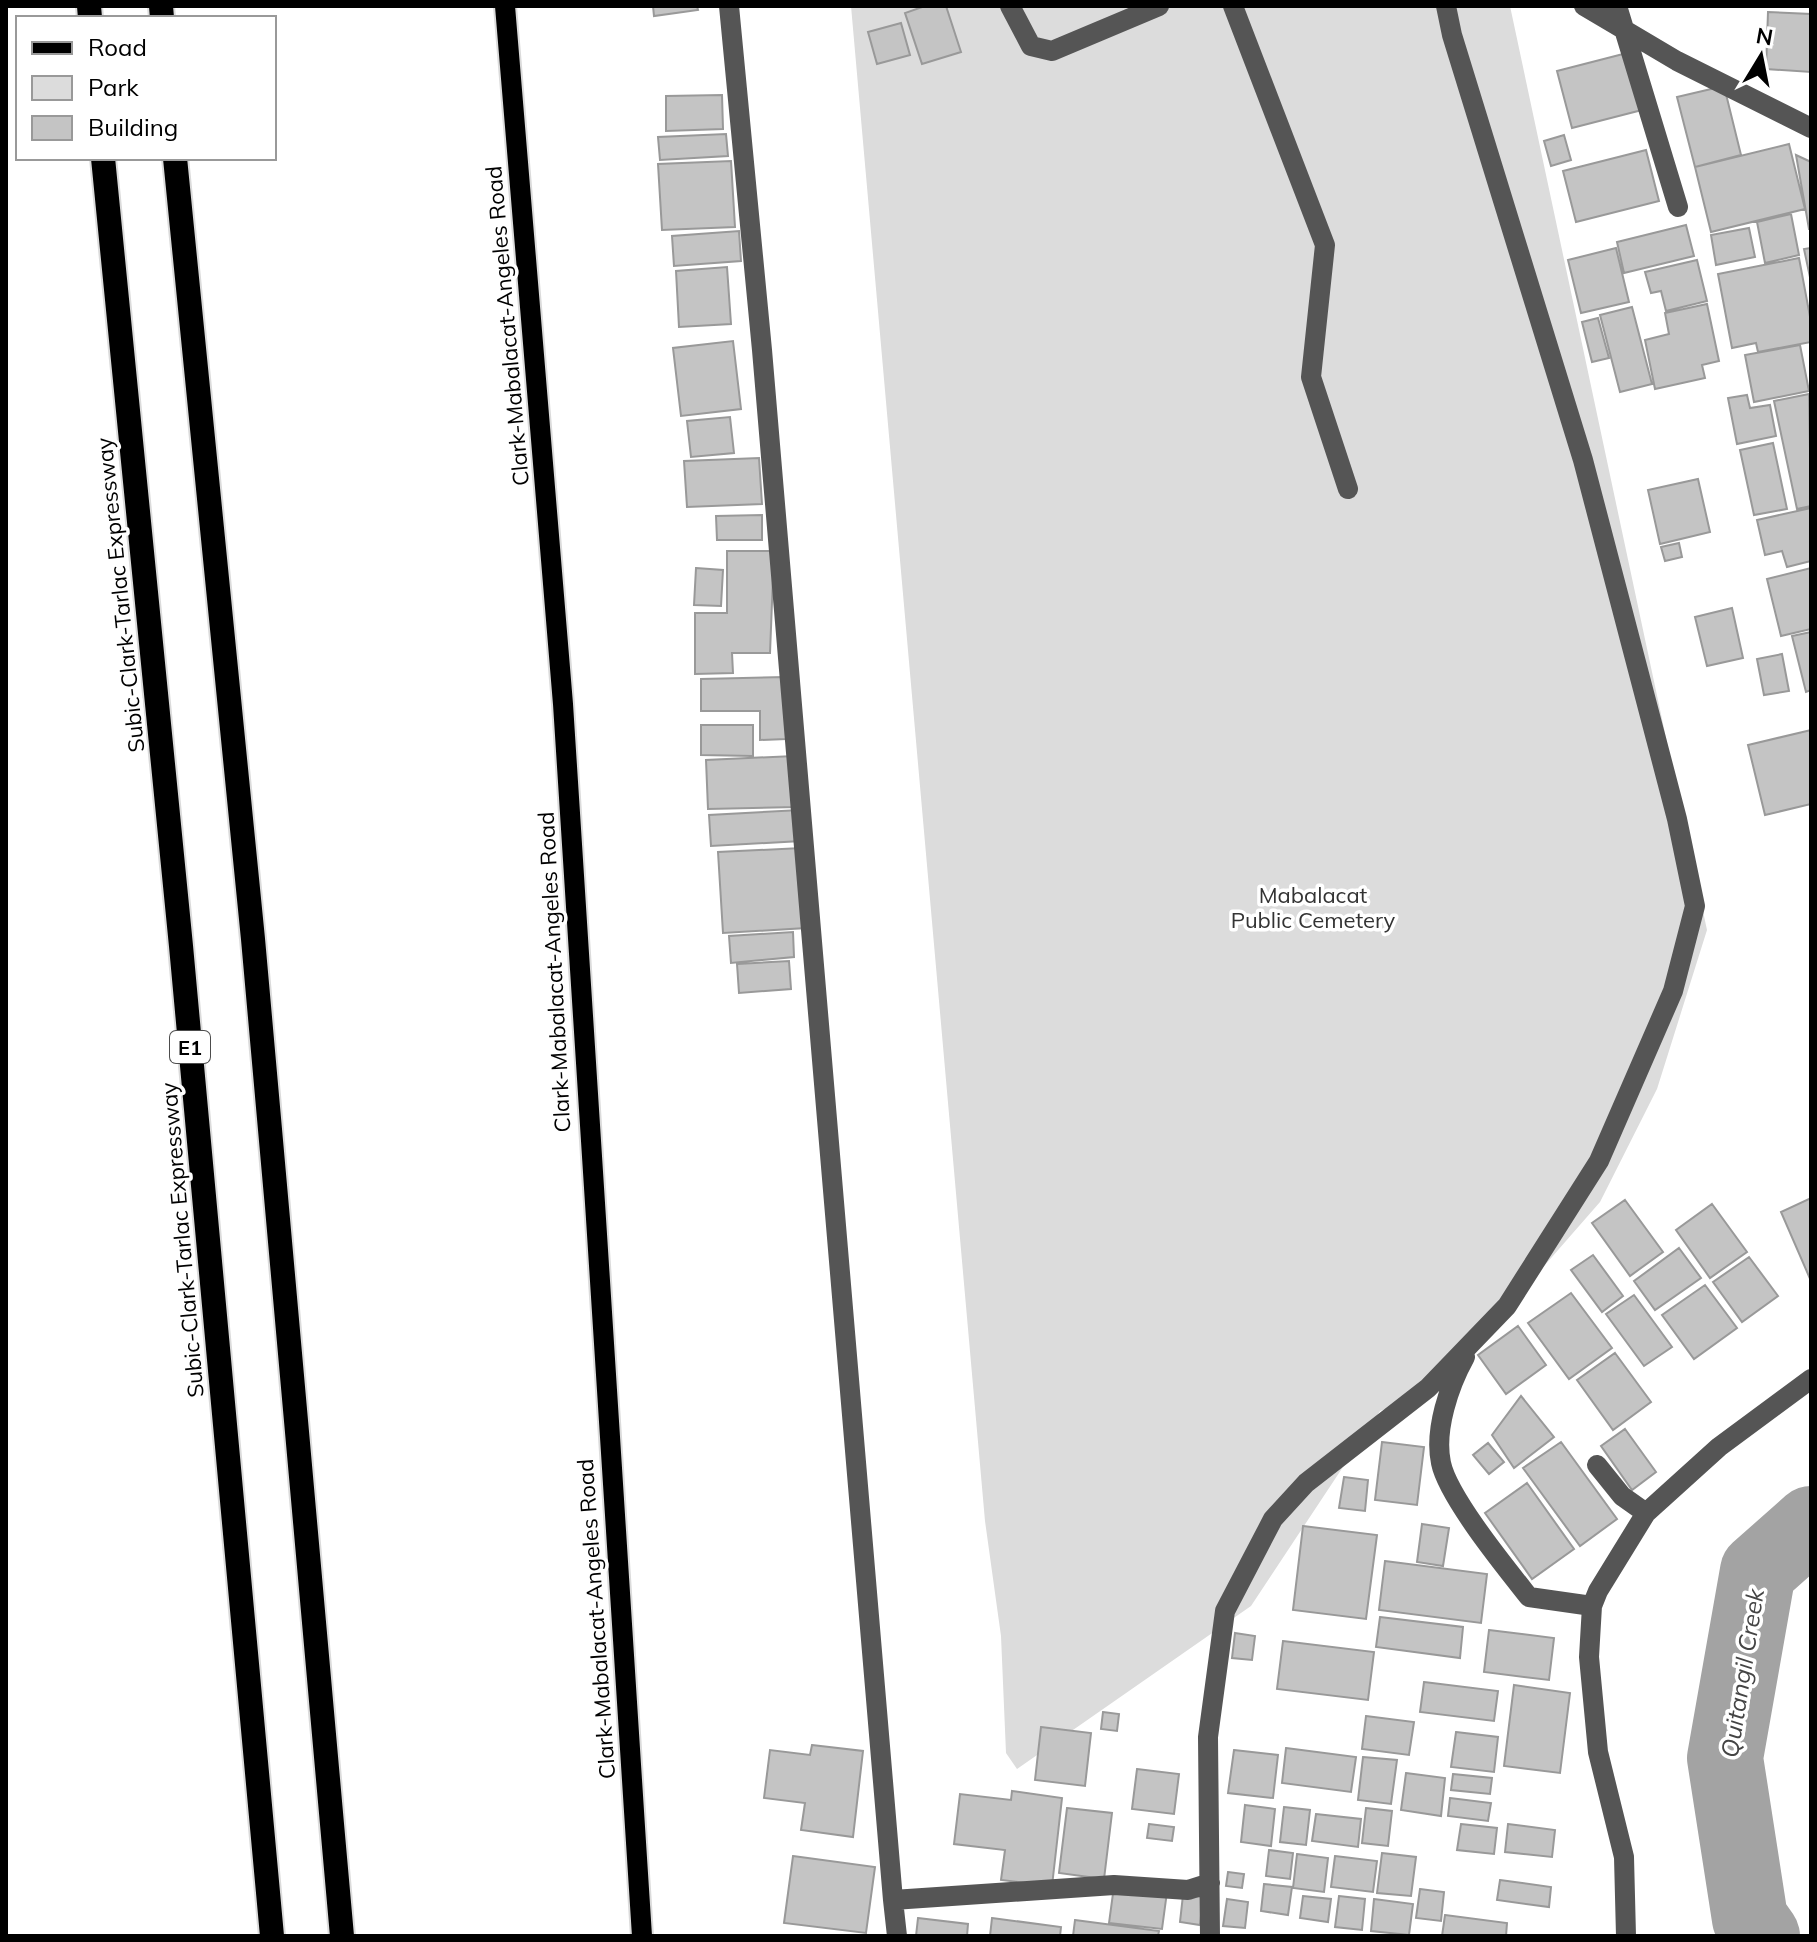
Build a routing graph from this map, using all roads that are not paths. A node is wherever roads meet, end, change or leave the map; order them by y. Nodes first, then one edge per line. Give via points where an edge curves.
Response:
1 (505, 6) edge
2 (729, 6) edge
3 (1010, 6) edge
4 (1159, 6) edge
5 (1233, 6) edge
6 (1446, 6) edge
7 (1584, 6) edge
8 (1617, 6) edge
9 (1624, 31) junction
10 (1811, 128) edge
11 (103, 160) edge
12 (175, 160) edge
13 (1678, 207) dead end
14 (1348, 489) dead end
15 (1475, 1340) junction
16 (1811, 1379) edge
17 (1597, 1465) dead end
18 (1646, 1513) junction
19 (1592, 1606) junction
20 (1210, 1883) junction
21 (893, 1900) junction
22 (272, 1936) edge
23 (342, 1936) edge
24 (642, 1936) edge
25 (897, 1936) edge
26 (1210, 1936) edge
27 (1626, 1936) edge

1 - 24 main road, Clark-Mabalacat-Angeles Road via 563,704
2 - 21 street
3 - 4 street via 1031,46 1052,51
5 - 14 street via 1325,245 1311,377
6 - 15 street via 1583,460 1695,906 1673,991 1599,1161 1507,1306
7 - 9 street
8 - 9 street
9 - 10 street
9 - 13 street
11 - 22 highway, Subic-Clark-Tarlac Expressway / E1
12 - 23 highway via 253,939
15 - 19 street via 1454,1378 1443,1420 1441,1464 1472,1521 1529,1597
15 - 20 street via 1428,1388 1306,1483 1273,1519 1225,1611 1208,1737
16 - 18 street via 1719,1447
17 - 18 street via 1622,1496
18 - 19 street
19 - 27 street via 1589,1657 1598,1752 1624,1857
20 - 21 street via 1188,1890 1114,1885
20 - 26 street
21 - 25 street

